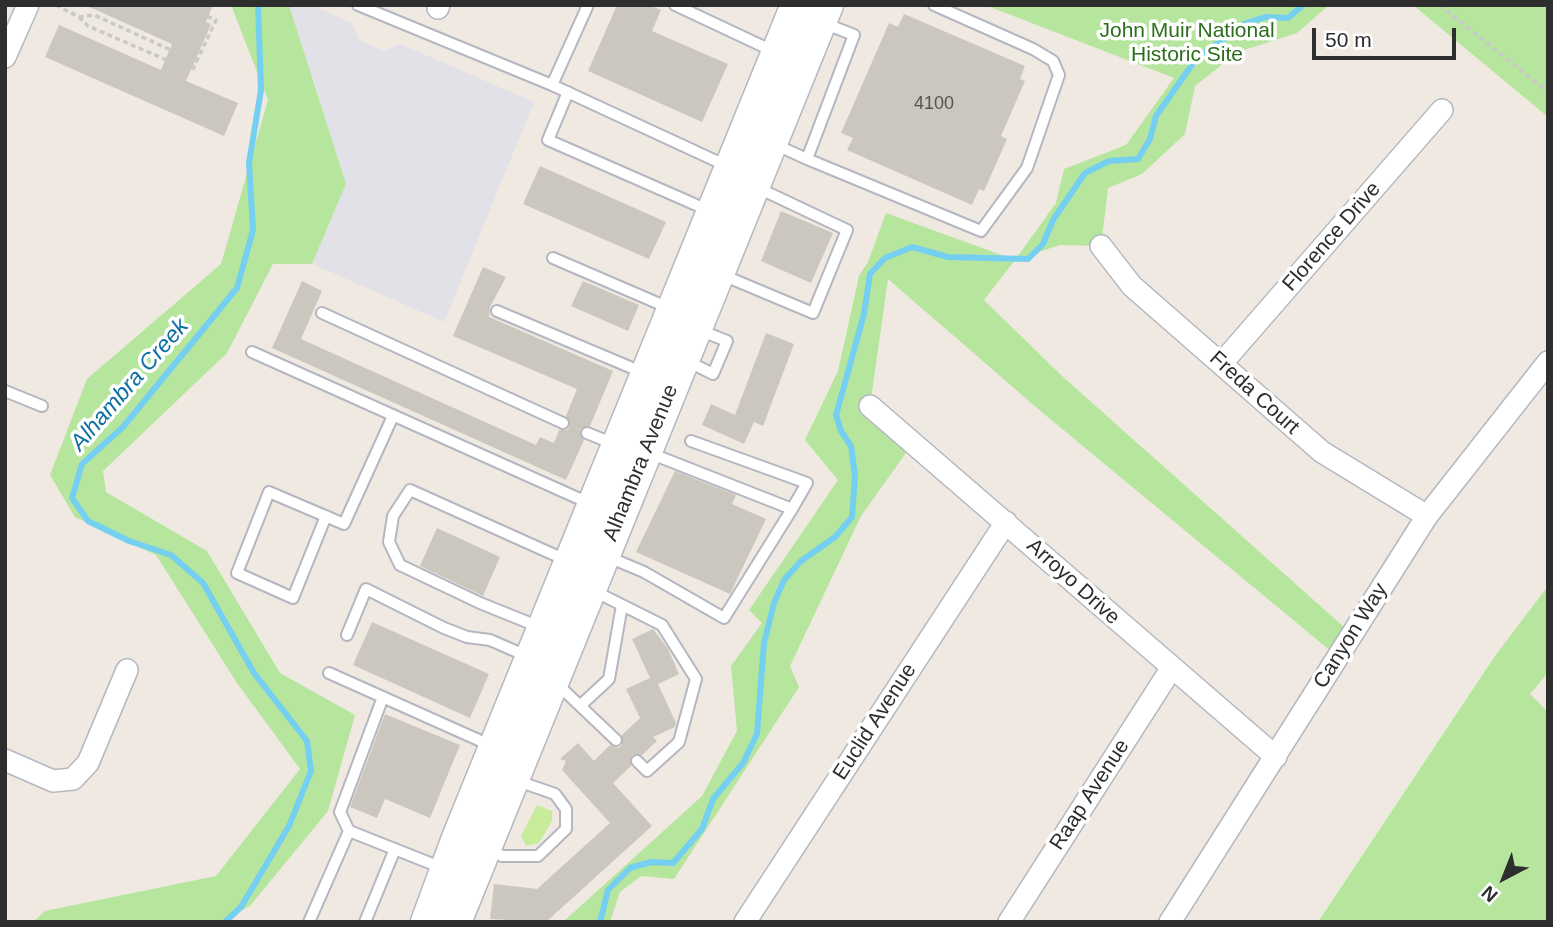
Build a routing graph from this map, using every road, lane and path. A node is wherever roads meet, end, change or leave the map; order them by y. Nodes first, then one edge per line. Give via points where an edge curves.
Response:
1 (28, 5) edge
2 (56, 5) edge
3 (183, 5) edge
4 (358, 5) edge
5 (587, 5) edge
6 (675, 5) edge
7 (934, 5) edge
8 (1440, 5) edge
9 (815, 11) edge
10 (79, 17) junction
11 (777, 53) junction
12 (5, 57) edge
13 (197, 62) junction
14 (552, 85) junction
15 (568, 92) junction
16 (1548, 92) edge
17 (1442, 110) dead end
18 (771, 142) junction
19 (807, 159) junction
20 (742, 177) junction
21 (713, 213) junction
22 (1101, 246) dead end
23 (553, 258) dead end
24 (718, 274) junction
25 (497, 311) dead end
26 (322, 313) dead end
27 (684, 319) junction
28 (252, 352) dead end
29 (666, 357) junction
30 (1548, 362) edge
31 (1222, 363) junction
32 (5, 391) edge
33 (870, 406) dead end
34 (42, 407) dead end
35 (393, 416) junction
36 (563, 423) dead end
37 (587, 433) dead end
38 (691, 441) dead end
39 (635, 451) junction
40 (593, 506) junction
41 (792, 509) junction
42 (327, 516) junction
43 (1427, 516) junction
44 (1006, 522) junction
45 (604, 555) junction
46 (570, 562) junction
47 (590, 589) junction
48 (622, 605) junction
49 (543, 628) junction
50 (347, 635) dead end
51 (542, 669) junction
52 (1171, 669) junction
53 (127, 670) dead end
54 (329, 673) dead end
55 (383, 697) junction
56 (581, 705) junction
57 (616, 740) dead end
58 (494, 748) junction
59 (1276, 757) junction
60 (5, 760) edge
61 (636, 761) dead end
62 (512, 779) junction
63 (349, 831) junction
64 (484, 846) junction
65 (395, 849) junction
66 (447, 870) junction
67 (309, 922) edge
68 (365, 922) edge
69 (427, 922) edge
70 (455, 922) edge
71 (745, 922) edge
72 (1009, 922) edge
73 (1170, 922) edge

1 - 12 street
2 - 10 path
3 - 13 path via 216,20
4 - 14 lane
5 - 14 lane
6 - 11 lane
7 - 19 lane via 1033,49 1053,61 1059,75 1027,168 981,231
8 - 16 path
9 - 11 main road, Alhambra Avenue
9 - 18 main road, Alhambra Avenue
9 - 19 lane via 854,35
10 - 13 path via 94,15
10 - 13 path via 88,26 192,71
11 - 20 main road, Alhambra Avenue
14 - 15 lane
15 - 20 lane
15 - 21 lane via 548,140
17 - 31 street, Florence Drive
18 - 19 lane
18 - 20 main road, Alhambra Avenue
20 - 21 main road, Alhambra Avenue
20 - 24 main road, Alhambra Avenue
20 - 24 lane via 847,230 813,313
21 - 27 main road, Alhambra Avenue
22 - 31 street, Freda Court via 1132,286
23 - 27 lane
24 - 27 main road, Alhambra Avenue
25 - 29 lane
26 - 36 lane
27 - 29 main road, Alhambra Avenue
27 - 29 lane via 727,341 713,374
28 - 35 lane
29 - 39 main road, Alhambra Avenue
30 - 43 street, Canyon Way
31 - 43 street, Freda Court via 1322,453
32 - 34 lane
33 - 44 street, Arroyo Drive
35 - 40 lane
35 - 42 lane via 344,524
37 - 39 lane
38 - 41 lane via 807,484
39 - 40 main road, Alhambra Avenue
39 - 41 lane
39 - 45 main road, Alhambra Avenue
40 - 46 main road, Alhambra Avenue
41 - 45 lane via 724,618 644,572
42 - 42 lane via 269,492 237,573 293,598
43 - 59 street, Canyon Way
44 - 52 street, Arroyo Drive
44 - 71 street, Euclid Avenue
45 - 47 main road, Alhambra Avenue
46 - 49 main road, Alhambra Avenue
46 - 49 lane via 410,490 393,516 389,541 400,565
47 - 48 lane
47 - 51 main road, Alhambra Avenue
48 - 56 lane via 608,679
48 - 61 lane via 662,625 696,680 679,741 647,771
49 - 51 main road, Alhambra Avenue
50 - 51 lane via 366,589 444,628 489,640
51 - 56 lane
51 - 58 main road, Alhambra Avenue
51 - 62 main road, Alhambra Avenue
52 - 59 street, Arroyo Drive
52 - 72 street, Raap Avenue
53 - 60 street via 88,763 73,779 53,781
54 - 55 lane
55 - 58 lane
55 - 63 lane via 340,812
56 - 57 lane
58 - 66 main road, Alhambra Avenue
59 - 73 street, Canyon Way
62 - 64 main road, Alhambra Avenue
62 - 64 lane via 555,794 566,809 566,829 538,856 502,856
63 - 65 lane
63 - 67 lane
64 - 70 main road, Alhambra Avenue
65 - 66 lane
65 - 68 lane
66 - 69 main road, Alhambra Avenue

